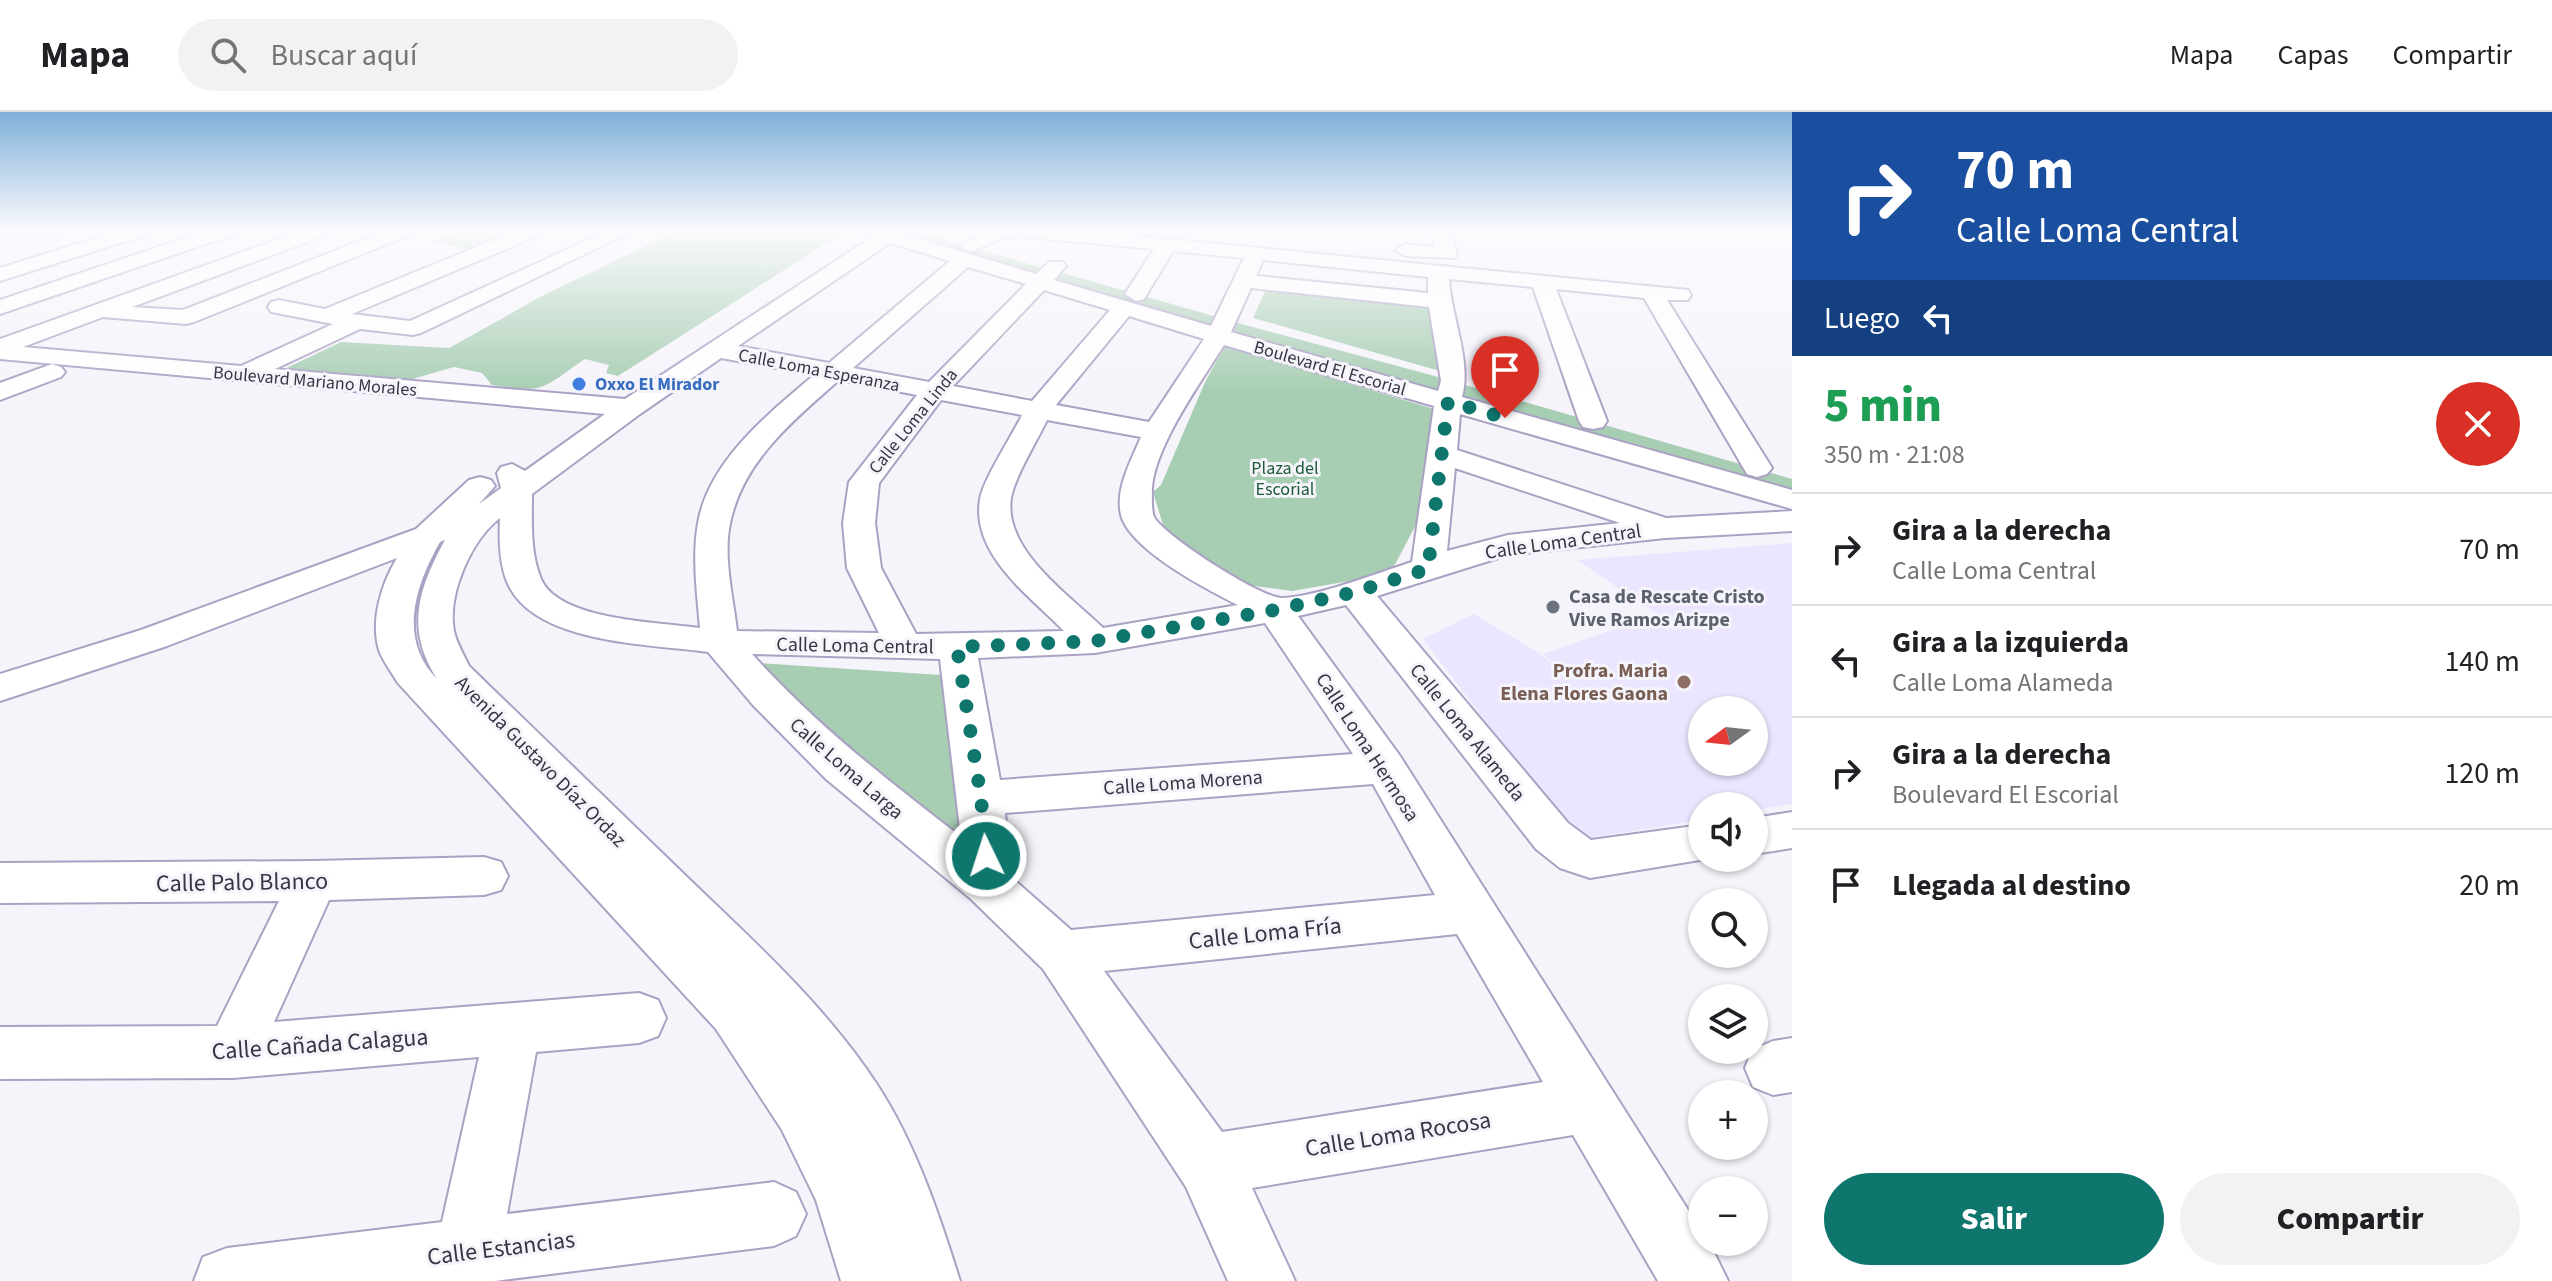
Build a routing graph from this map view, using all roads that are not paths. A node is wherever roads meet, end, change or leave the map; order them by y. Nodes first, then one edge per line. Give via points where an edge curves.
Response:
1 (66, 285) edge
2 (174, 285) edge
3 (269, 285) edge
4 (408, 285) edge
5 (510, 285) edge
6 (813, 285) edge
7 (819, 285) edge
8 (931, 285) edge
9 (1036, 285) edge
10 (1076, 285) edge
11 (1141, 285) edge
12 (1243, 285) edge
13 (1279, 285) edge
14 (1438, 285) edge
15 (1543, 285) edge
16 (1577, 285) edge
17 (1651, 292) junction
18 (1680, 295) dead end
19 (1130, 301) junction
20 (1439, 301) junction
21 (0, 307) edge
22 (279, 307) dead end
23 (101, 311) junction
24 (328, 316) junction
25 (357, 322) junction
26 (1222, 328) junction
27 (0, 350) edge
28 (718, 350) junction
29 (0, 366) edge
30 (52, 372) junction
31 (829, 373) junction
32 (243, 375) junction
33 (218, 387) junction
34 (934, 391) junction
35 (1451, 391) junction
36 (0, 392) edge
37 (1039, 409) junction
38 (603, 411) junction
39 (1593, 421) junction
40 (1157, 432) junction
41 (1443, 455) junction
42 (1757, 468) junction
43 (513, 476) junction
44 (1792, 478) edge
45 (1792, 500) edge
46 (480, 518) junction
47 (1792, 521) edge
48 (1665, 528) junction
49 (428, 535) junction
50 (1428, 569) junction
51 (1355, 592) junction
52 (1275, 610) junction
53 (1095, 641) junction
54 (720, 642) junction
55 (904, 647) junction
56 (957, 647) junction
57 (0, 688) edge
58 (1385, 767) junction
59 (981, 798) junction
60 (1792, 830) edge
61 (1768, 834) edge
62 (1688, 845) edge
63 (484, 876) dead end
64 (313, 881) junction
65 (0, 883) edge
66 (988, 885) junction
67 (1470, 912) junction
68 (1061, 953) junction
69 (639, 1018) dead end
70 (513, 1029) junction
71 (233, 1052) junction
72 (0, 1053) edge
73 (1587, 1104) junction
74 (1208, 1165) junction
75 (774, 1214) dead end
76 (464, 1266) edge
77 (227, 1281) edge
78 (874, 1281) edge
79 (927, 1281) edge
80 (1262, 1281) edge
81 (1695, 1281) edge

1 - 21 street
2 - 23 street
3 - 23 street via 186,317
4 - 24 street
5 - 25 street via 422,326
6 - 38 street, Avenida Gustavo Díaz Ordaz
7 - 28 street, Avenida Gustavo Díaz Ordaz
8 - 31 street
9 - 34 street, Calle Loma Linda
10 - 19 street, Boulevard El Escorial
11 - 19 street
12 - 26 street, Calle Loma Hermosa
13 - 20 street
14 - 20 street
15 - 39 street
16 - 17 street
17 - 18 street
17 - 42 street
19 - 26 street, Boulevard El Escorial
19 - 37 street
20 - 35 street
22 - 24 street
23 - 27 street
24 - 25 street
25 - 32 street
26 - 35 street, Boulevard El Escorial
26 - 40 street, Calle Loma Hermosa
27 - 32 street, Boulevard Mariano Morales
28 - 31 street, Calle Loma Esperanza
28 - 38 street, Avenida Gustavo Díaz Ordaz
29 - 30 street, Boulevard Mariano Morales
30 - 33 street, Boulevard Mariano Morales
30 - 36 street
31 - 34 street, Calle Loma Esperanza
31 - 54 street via 774,423 732,475 714,521 712,563
32 - 33 street
32 - 38 street, Boulevard Mariano Morales
33 - 38 street, Boulevard Mariano Morales
34 - 37 street, Calle Loma Esperanza
34 - 55 street, Calle Loma Linda via 864,482 864,568
35 - 39 street, Boulevard El Escorial
35 - 41 street
35 - 45 street, Boulevard El Escorial
37 - 40 street, Calle Loma Esperanza
37 - 53 street via 996,496 995,522 1006,552
38 - 43 street, Avenida Gustavo Díaz Ordaz
39 - 42 street, Boulevard El Escorial
40 - 52 street, Calle Loma Hermosa via 1137,484 1137,516 1157,542
41 - 48 street
41 - 50 street
42 - 44 street, Boulevard El Escorial
43 - 46 street, Avenida Gustavo Díaz Ordaz
43 - 49 street, Avenida Gustavo Díaz Ordaz via 461,501
43 - 54 street, Calle Loma Central via 515,541 525,584 546,607 588,624
46 - 49 street
46 - 79 street, Avenida Gustavo Díaz Ordaz via 460,542 440,584 435,631 452,672 770,992 816,1049 867,1125 913,1229
47 - 48 street, Calle Loma Central
48 - 50 street, Calle Loma Central via 1508,545
49 - 57 street via 154,638
49 - 78 street, Avenida Gustavo Díaz Ordaz via 405,574 395,612 398,649 418,683 735,1012 803,1110 845,1191
50 - 51 street, Calle Loma Central
51 - 52 street, Calle Loma Central
51 - 62 street, Calle Loma Alameda via 1552,836 1577,855 1590,859
52 - 53 street, Calle Loma Central
52 - 58 street, Calle Loma Hermosa
53 - 56 street, Calle Loma Central
54 - 55 street, Calle Loma Central
54 - 66 street, Calle Loma Larga via 841,768
55 - 56 street, Calle Loma Central
56 - 59 street
58 - 59 street, Calle Loma Morena
58 - 67 street, Calle Loma Hermosa
59 - 66 street
60 - 61 street
63 - 64 street, Calle Palo Blanco
64 - 65 street, Calle Palo Blanco
64 - 71 street
66 - 68 street, Calle Loma Larga
67 - 68 street, Calle Loma Fría
67 - 73 street, Calle Loma Hermosa
68 - 74 street, Calle Loma Larga
69 - 70 street, Calle Cañada Calagua
70 - 71 street, Calle Cañada Calagua
70 - 76 street
71 - 72 street, Calle Cañada Calagua
73 - 74 street, Calle Loma Rocosa
73 - 81 street, Calle Loma Hermosa
74 - 80 street, Calle Loma Larga
75 - 76 street, Calle Estancias
76 - 77 street, Calle Estancias

